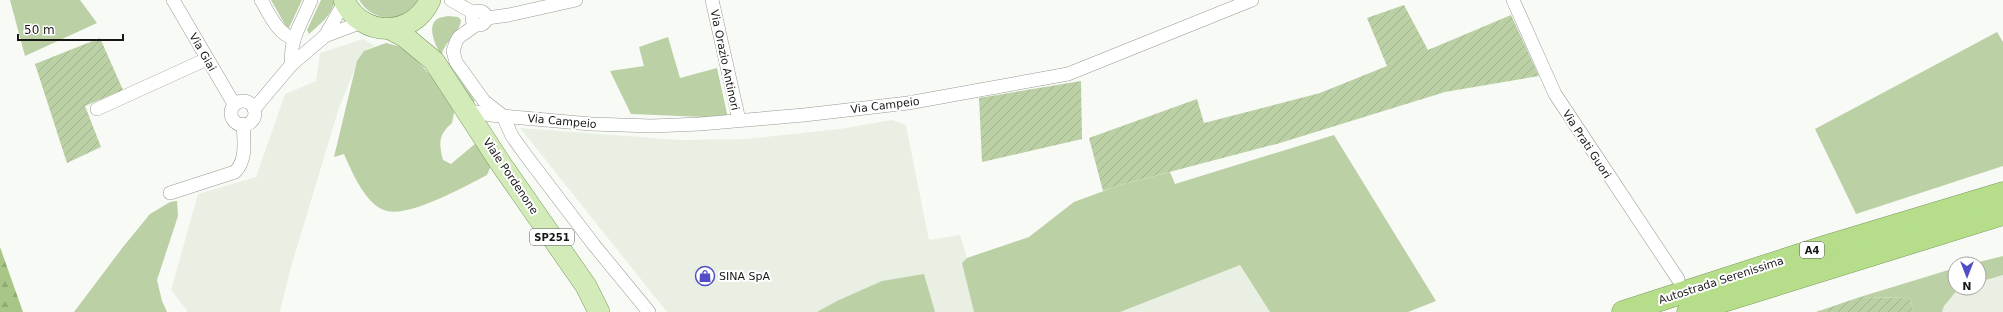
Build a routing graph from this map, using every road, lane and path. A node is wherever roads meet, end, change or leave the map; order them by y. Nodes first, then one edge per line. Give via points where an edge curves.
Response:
1 (173, 0) edge
2 (261, 0) edge
3 (310, 0) edge
4 (451, 0) edge
5 (576, 0) edge
6 (712, 0) edge
7 (1252, 0) edge
8 (1512, 0) edge
9 (344, 1) edge
10 (427, 5) edge
11 (479, 18) junction
12 (362, 22) junction
13 (390, 29) junction
14 (325, 36) junction
15 (294, 39) junction
16 (207, 59) junction
17 (434, 62) junction
18 (292, 64) junction
19 (234, 104) junction
20 (97, 109) dead end
21 (254, 109) junction
22 (491, 120) junction
23 (739, 120) junction
24 (243, 124) junction
25 (170, 193) dead end
26 (2003, 193) edge
27 (2003, 214) edge
28 (1678, 279) dead end
29 (599, 312) edge
30 (649, 312) edge
31 (1623, 312) edge
32 (1688, 312) edge

1 - 16 street, Via Giai
2 - 15 street via 276,25 287,37
3 - 15 street
4 - 11 street
5 - 11 street via 509,15
6 - 23 street, Via Orazio Antinori
7 - 23 street, Via Campeio via 1068,74 908,103
8 - 28 street, Via Prati Guori via 1555,94
9 - 12 main road, Viale Pordenone via 352,14
9 - 14 street
10 - 13 main road, Viale Pordenone via 410,23
10 - 17 main road, Viale Pordenone / SP251 via 425,27
11 - 22 street via 459,37 453,51 484,101
12 - 13 main road, Viale Pordenone via 373,27
12 - 14 street
13 - 17 main road, Viale Pordenone / SP251 via 410,40
14 - 18 street
15 - 18 street via 290,53
16 - 19 street, Via Giai
16 - 20 street
17 - 22 main road, Viale Pordenone / SP251 via 467,110
18 - 21 street
19 - 21 street via 246,101
19 - 24 street via 231,111 232,119
21 - 24 street via 252,120
22 - 23 street, Via Campeio via 652,126
22 - 29 main road, Viale Pordenone / SP251
22 - 30 street via 512,136 594,245
24 - 25 street via 241,166 235,172
26 - 31 highway, Autostrada Serenissima / A4
27 - 32 highway, Autostrada Serenissima / A4

